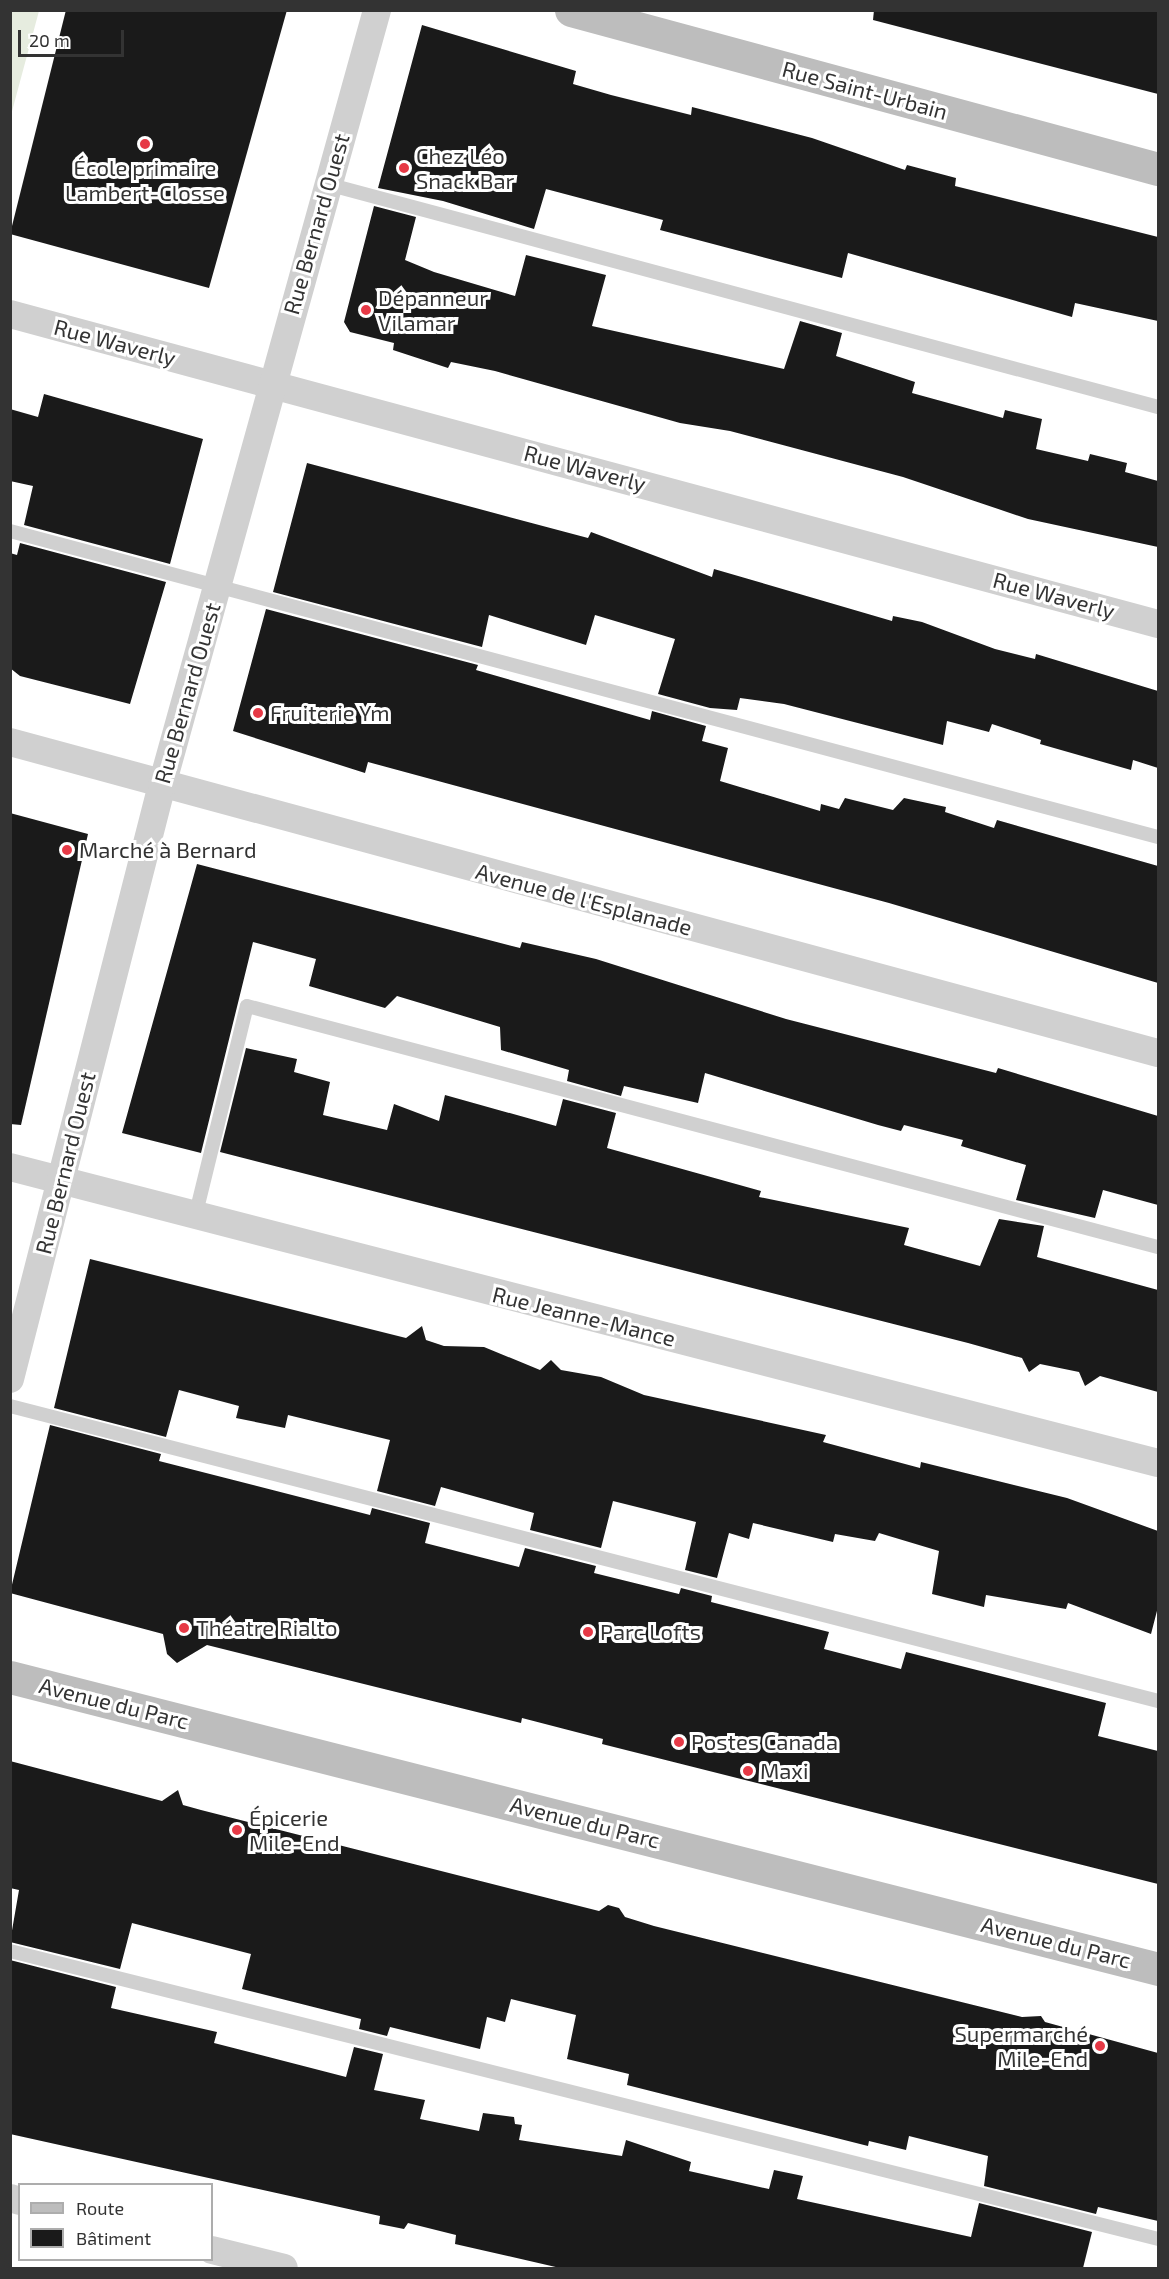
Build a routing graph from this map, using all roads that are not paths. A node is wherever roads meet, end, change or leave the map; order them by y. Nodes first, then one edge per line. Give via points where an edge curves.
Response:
1 (377, 10) edge
2 (571, 10) edge
3 (1158, 169) edge
4 (327, 184) junction
5 (10, 314) edge
6 (272, 383) junction
7 (1158, 407) edge
8 (10, 531) edge
9 (217, 587) junction
10 (1158, 624) edge
11 (10, 742) edge
12 (162, 785) junction
13 (1158, 837) edge
14 (1158, 1053) edge
15 (10, 1167) edge
16 (60, 1179) junction
17 (195, 1217) junction
18 (1158, 1247) edge
19 (10, 1379) edge
20 (10, 1406) edge
21 (1158, 1463) edge
22 (10, 1677) edge
23 (1158, 1701) edge
24 (10, 1951) edge
25 (1158, 1969) edge
26 (1158, 2240) edge
27 (213, 2250) edge
28 (284, 2268) edge

1 - 4 street, Rue Bernard Ouest
2 - 3 main road, Rue Saint-Urbain
4 - 6 street, Rue Bernard Ouest
4 - 7 lane
5 - 6 street, Rue Waverly
6 - 9 street, Rue Bernard Ouest
6 - 10 street, Rue Waverly
8 - 9 lane
9 - 12 street, Rue Bernard Ouest
9 - 13 lane
11 - 12 street, Avenue de l'Esplanade
12 - 14 street, Avenue de l'Esplanade
12 - 16 street, Rue Bernard Ouest
15 - 16 street, Rue Jeanne-Mance
16 - 17 street, Rue Jeanne-Mance
16 - 19 street, Rue Bernard Ouest
17 - 18 lane via 247,1006
17 - 21 street, Rue Jeanne-Mance
20 - 23 lane
22 - 25 main road, Avenue du Parc
24 - 26 lane
27 - 28 street

